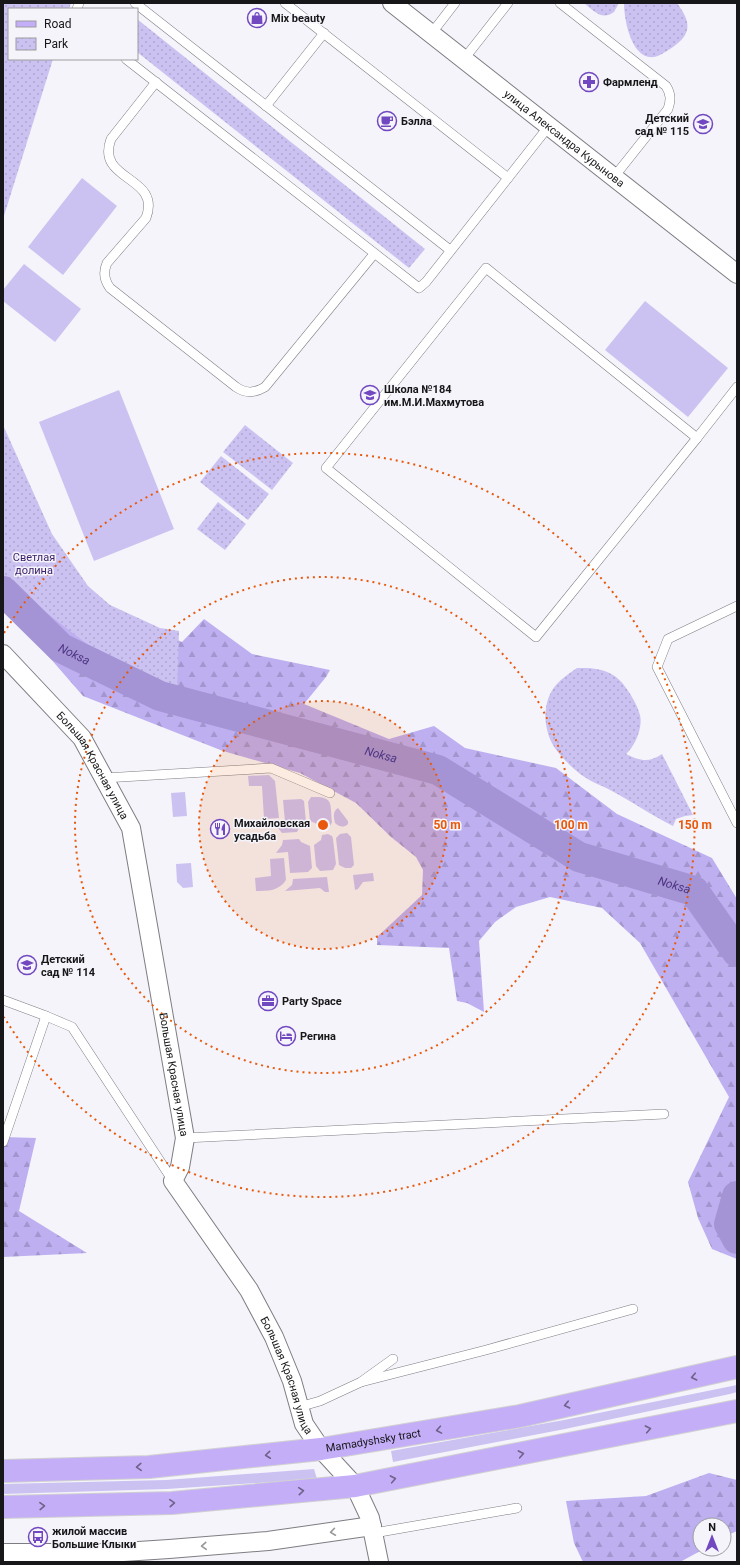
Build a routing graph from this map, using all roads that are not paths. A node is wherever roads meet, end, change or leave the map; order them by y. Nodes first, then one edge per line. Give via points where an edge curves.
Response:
1 (135, 3) edge
2 (285, 3) edge
3 (392, 3) edge
4 (455, 3) edge
5 (508, 3) edge
6 (560, 3) edge
7 (324, 33) junction
8 (431, 34) junction
9 (464, 59) junction
10 (127, 60) edge
11 (156, 82) junction
12 (266, 106) junction
13 (549, 126) junction
14 (614, 177) junction
15 (508, 178) junction
16 (450, 250) junction
17 (374, 254) junction
18 (737, 274) edge
19 (737, 387) edge
20 (697, 438) junction
21 (737, 606) edge
22 (3, 654) edge
23 (104, 778) junction
24 (330, 793) dead end
25 (737, 823) edge
26 (3, 1000) edge
27 (46, 1016) junction
28 (664, 1114) dead end
29 (185, 1138) junction
30 (3, 1142) edge
31 (173, 1180) junction
32 (633, 1309) dead end
33 (393, 1359) dead end
34 (734, 1368) edge
35 (361, 1382) junction
36 (299, 1407) junction
37 (737, 1411) edge
38 (321, 1449) junction
39 (3, 1471) edge
40 (355, 1486) junction
41 (3, 1507) edge
42 (517, 1508) dead end
43 (373, 1529) junction
44 (12, 1556) edge
45 (379, 1562) edge

1 - 12 lane
2 - 7 lane
3 - 8 street, улица Александра Курынова
4 - 8 lane
5 - 9 lane
6 - 14 lane via 666,86 669,92 668,109
7 - 12 lane
7 - 15 lane
8 - 9 street, улица Александра Курынова
9 - 13 street, улица Александра Курынова
10 - 11 lane
11 - 17 lane
11 - 17 lane via 111,140 107,149 115,168 144,190 149,203 146,218 107,263 105,278 110,288 236,387 252,392 265,387
12 - 16 lane
13 - 14 street, улица Александра Курынова
13 - 15 lane
14 - 18 street, улица Александра Курынова
15 - 16 lane
16 - 17 lane via 419,288
19 - 20 lane
20 - 20 lane via 486,268 326,468 536,637
21 - 25 lane via 668,639 657,667
22 - 23 street, Большая Красная улица via 82,738
23 - 24 lane via 271,768
23 - 29 street, Большая Красная улица via 131,828
26 - 27 lane
27 - 30 lane
27 - 31 lane via 72,1027
28 - 29 lane
29 - 31 street, Большая Красная улица via 180,1167
31 - 36 street, Большая Красная улица via 249,1290 274,1337
32 - 35 lane
33 - 35 lane
34 -> 38 main road, Mamadyshsky tract via 520,1416
35 - 36 lane via 320,1401
36 - 38 street, Большая Красная улица via 304,1424
40 -> 37 main road
38 -> 39 main road, Mamadyshsky tract via 149,1467
38 - 40 street, Большая Красная улица
41 -> 40 main road via 172,1503
40 - 43 street, Большая Красная улица
42 - 43 lane
43 -> 44 street via 207,1546
43 - 45 street, Большая Красная улица

